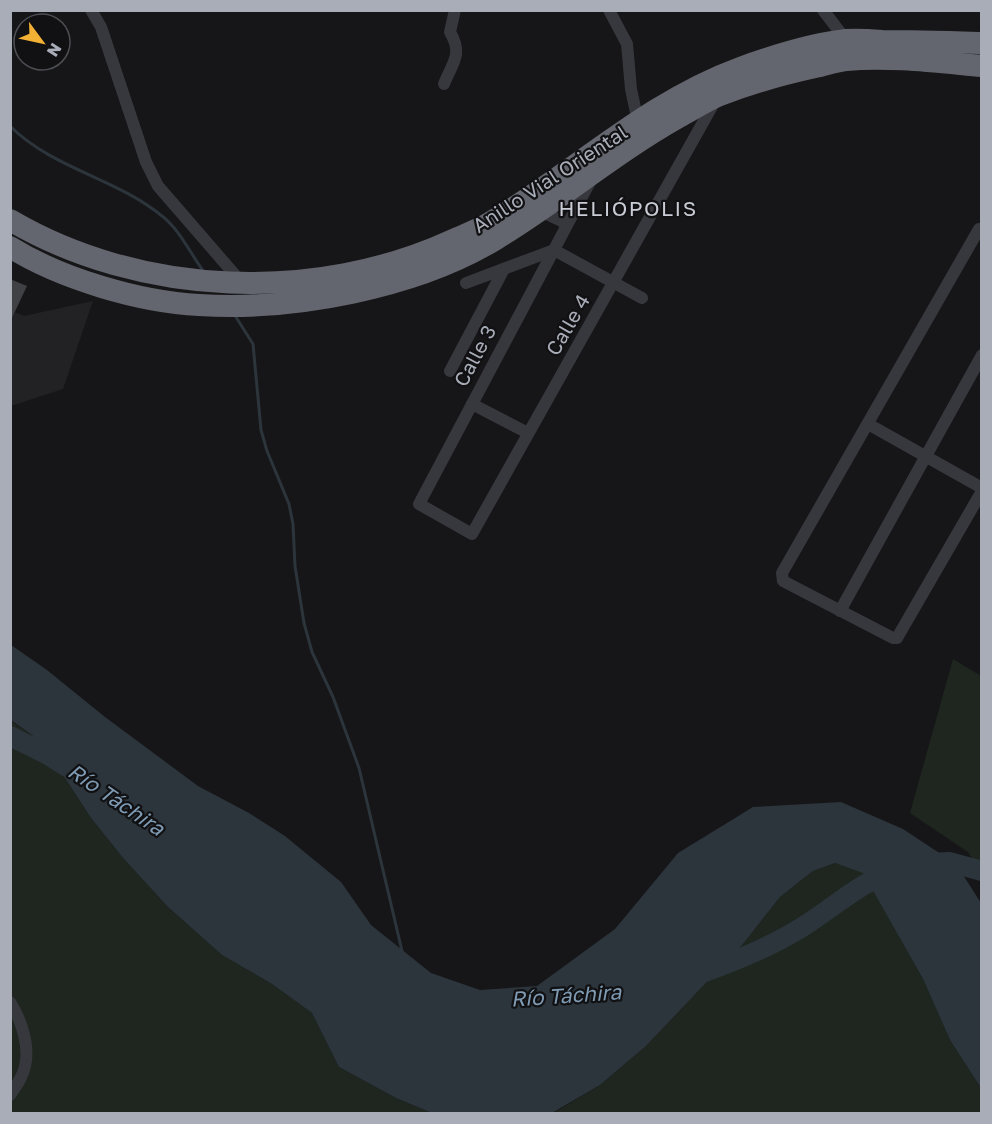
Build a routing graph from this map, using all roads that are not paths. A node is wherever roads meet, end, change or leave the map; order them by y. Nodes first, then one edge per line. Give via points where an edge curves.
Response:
1 (91, 10) edge
2 (455, 10) edge
3 (609, 10) edge
4 (823, 10) edge
5 (846, 40) junction
6 (981, 43) edge
7 (981, 66) edge
8 (444, 84) dead end
9 (718, 96) junction
10 (677, 118) junction
11 (638, 122) junction
12 (697, 134) junction
13 (596, 171) junction
14 (540, 211) junction
15 (10, 220) edge
16 (566, 226) junction
17 (981, 229) edge
18 (10, 247) edge
19 (554, 250) junction
20 (504, 269) junction
21 (242, 283) junction
22 (466, 283) dead end
23 (614, 283) junction
24 (642, 298) dead end
25 (981, 355) edge
26 (450, 372) dead end
27 (472, 404) junction
28 (868, 424) junction
29 (528, 433) junction
30 (924, 456) junction
31 (981, 490) edge
32 (472, 534) joint
33 (840, 611) junction
34 (10, 1002) edge
35 (10, 1095) edge

1 - 21 street via 101,27 146,162 158,186
2 - 8 street via 450,32 458,52
3 - 11 street via 627,44
4 - 5 street
5 - 6 highway, Anillo Vial Oriental
5 - 11 highway, Anillo Vial Oriental via 737,69 682,93
7 - 9 highway, Anillo Vial Oriental via 845,60 778,75
9 - 10 highway, Anillo Vial Oriental
9 - 12 street, Calle 4
10 - 12 street
10 - 13 highway, Anillo Vial Oriental
11 - 21 highway, Anillo Vial Oriental via 490,223 442,245 357,273
12 - 23 street, Calle 4
13 - 14 highway, Anillo Vial Oriental
13 - 16 street, Calle 3
14 - 16 street
14 - 18 highway, Anillo Vial Oriental via 445,264 392,283 312,300 242,305 199,305 132,294 81,280
15 - 21 highway, Anillo Vial Oriental via 89,258 173,277
16 - 19 street, Calle 3
17 - 28 street
19 - 20 street
19 - 23 street
19 - 27 street, Calle 3
20 - 22 street
20 - 26 street
23 - 24 street
23 - 29 street, Calle 4
25 - 30 street
27 - 29 street
27 - 32 street, Calle 3 via 419,504
28 - 30 street
28 - 33 street via 782,573 783,581
29 - 32 street, Calle 4
30 - 31 street
30 - 33 street
31 - 33 street via 897,638
34 - 35 street via 24,1036 26,1063

